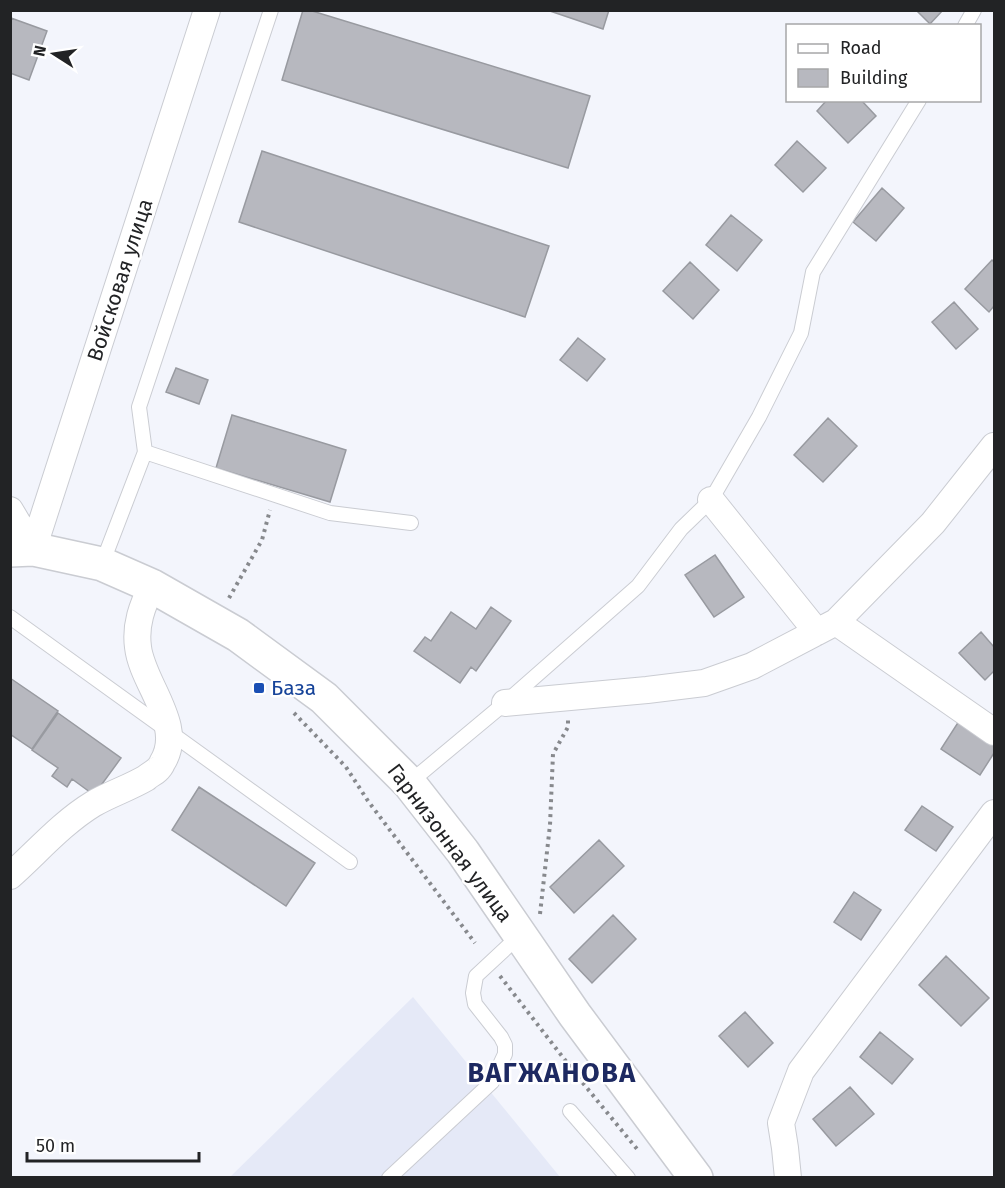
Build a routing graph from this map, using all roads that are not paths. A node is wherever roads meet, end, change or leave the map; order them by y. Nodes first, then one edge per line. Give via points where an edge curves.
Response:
1 (207, 10) edge
2 (271, 10) edge
3 (974, 10) edge
4 (966, 24) edge
5 (918, 102) edge
6 (994, 446) edge
7 (145, 452) junction
8 (711, 500) junction
9 (10, 510) edge
10 (411, 523) dead end
11 (22, 549) edge
12 (102, 564) junction
13 (152, 586) junction
14 (10, 617) edge
15 (826, 627) junction
16 (505, 702) junction
17 (168, 731) junction
18 (994, 732) edge
19 (409, 783) junction
20 (994, 813) edge
21 (350, 862) dead end
22 (10, 876) edge
23 (530, 925) junction
24 (570, 1111) dead end
25 (389, 1178) edge
26 (628, 1178) edge
27 (696, 1178) edge
28 (788, 1178) edge

1 - 11 street, Войсковая улица
2 - 7 lane via 139,407
3 - 4 lane
5 - 8 lane via 813,272 801,333
6 - 15 street via 933,523
7 - 10 lane via 330,513
7 - 12 lane
8 - 15 street
8 - 16 lane via 681,529 638,586
9 - 11 street
11 - 12 street, Гарнизонная улица
12 - 13 street, Гарнизонная улица
13 - 17 street via 140,612 138,649
13 - 19 street, Гарнизонная улица via 238,634 324,698
14 - 17 lane
15 - 16 street via 752,666 704,683
15 - 18 street
16 - 19 lane
17 - 21 lane
17 - 22 street via 166,757 158,770 72,819
19 - 23 street, Гарнизонная улица via 463,852
20 - 28 street via 801,1071 781,1124
23 - 25 lane via 476,976 475,1004 505,1045 492,1082
23 - 27 street, Гарнизонная улица via 605,1056
24 - 26 lane

